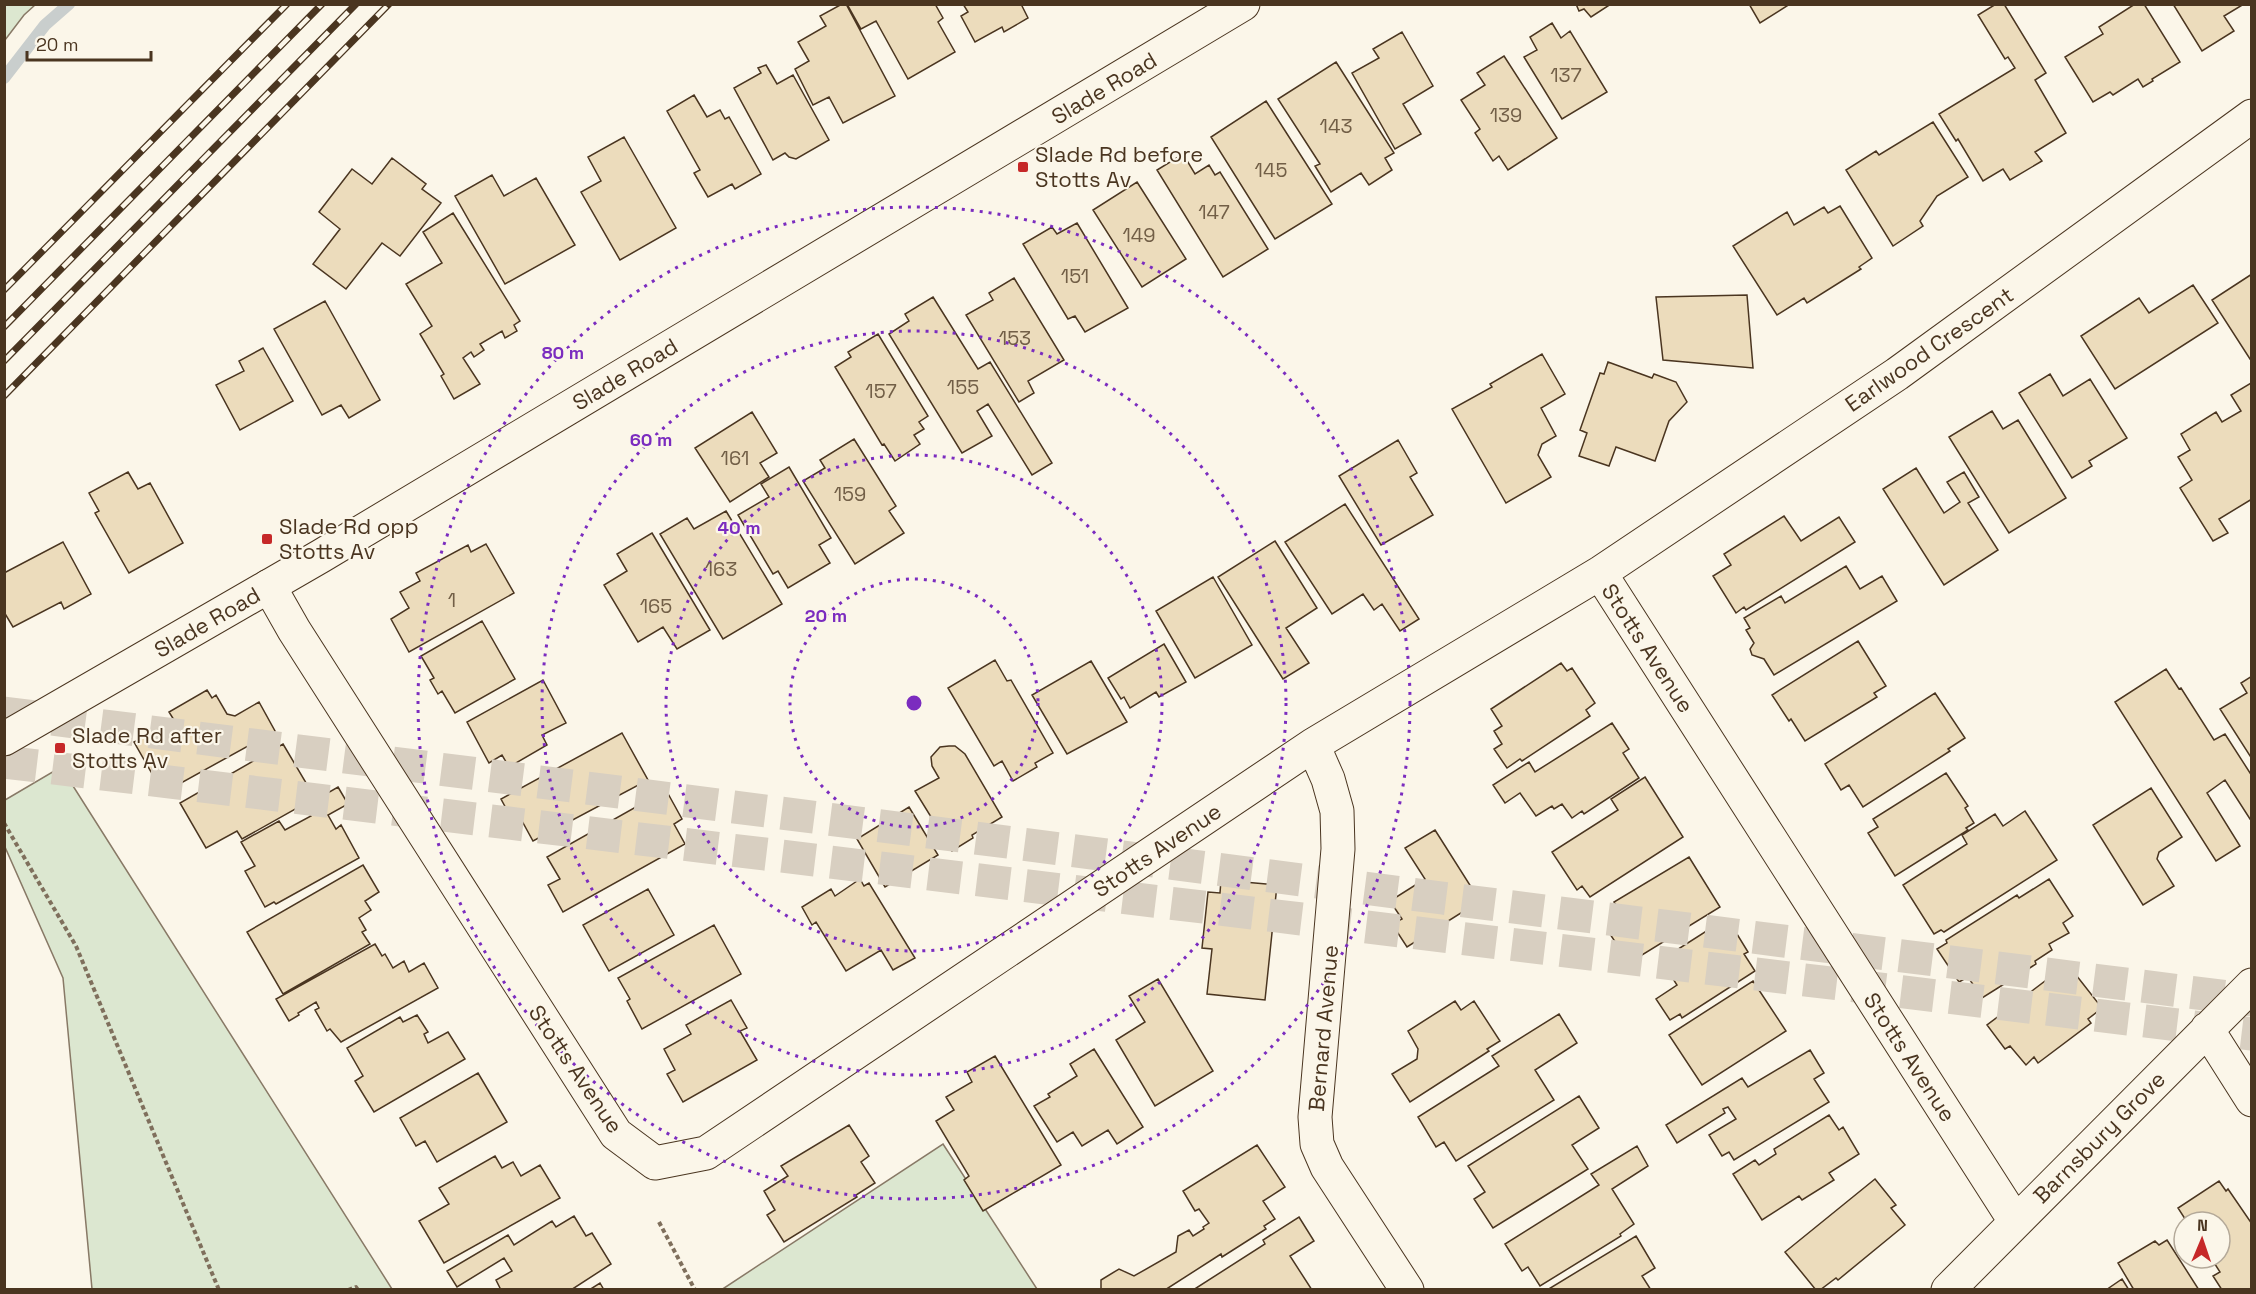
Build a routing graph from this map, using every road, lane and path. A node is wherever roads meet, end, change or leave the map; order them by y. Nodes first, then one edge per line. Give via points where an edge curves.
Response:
1 (1243, 4) edge
2 (2252, 116) edge
3 (1600, 573) junction
4 (269, 586) junction
5 (4, 739) edge
6 (1313, 745) junction
7 (4, 823) edge
8 (2252, 985) edge
9 (2208, 1029) junction
10 (2252, 1100) edge
11 (2015, 1221) junction
12 (659, 1222) dead end
13 (219, 1290) edge
14 (348, 1290) edge
15 (358, 1290) edge
16 (695, 1290) edge
17 (1407, 1290) edge
18 (1948, 1290) edge

1 - 4 street, Slade Road
2 - 3 street, Earlwood Crescent via 1897,374
3 - 6 street, Stotts Avenue
3 - 11 street, Stotts Avenue
4 - 5 street, Slade Road
4 - 6 street, Stotts Avenue via 616,1134 655,1163 706,1154
6 - 17 street, Bernard Avenue via 1337,811 1338,849 1315,1117 1317,1144 1327,1167
7 - 13 path via 76,946
8 - 9 street, Barnsbury Grove
9 - 10 street
9 - 11 street, Barnsbury Grove
11 - 18 street, Barnsbury Grove
12 - 16 path
14 - 15 path

